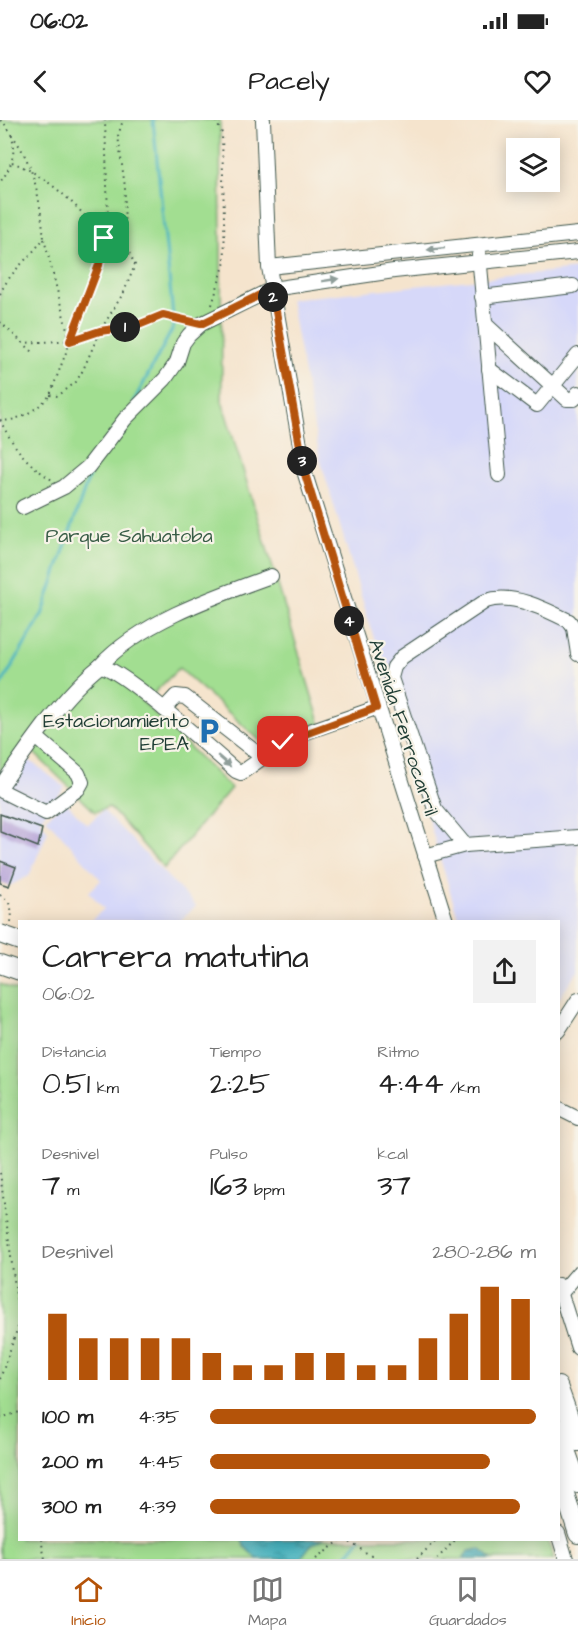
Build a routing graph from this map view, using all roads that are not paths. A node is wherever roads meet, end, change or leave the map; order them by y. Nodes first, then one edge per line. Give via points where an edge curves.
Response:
1 (262, 120) edge
2 (578, 234) edge
3 (524, 239) junction
4 (478, 244) junction
5 (578, 252) edge
6 (393, 254) junction
7 (526, 257) junction
8 (480, 262) junction
9 (269, 267) junction
10 (394, 271) junction
11 (573, 286) dead end
12 (272, 289) junction
13 (482, 297) junction
14 (485, 324) junction
15 (578, 355) edge
16 (489, 369) junction
17 (553, 388) junction
18 (578, 393) edge
19 (499, 475) dead end
20 (23, 507) dead end
21 (271, 576) dead end
22 (578, 654) edge
23 (100, 666) junction
24 (376, 708) junction
25 (164, 709) junction
26 (36, 737) junction
27 (263, 758) junction
28 (578, 837) edge
29 (465, 845) junction
30 (425, 856) junction
31 (446, 920) edge
32 (0, 934) edge
33 (18, 940) edge
34 (0, 964) edge
35 (18, 970) edge
36 (578, 1000) edge
37 (572, 1020) edge
38 (560, 1029) edge
39 (560, 1109) edge
40 (578, 1118) edge
41 (578, 1273) edge
42 (560, 1288) edge
43 (560, 1292) edge
44 (576, 1341) edge
45 (560, 1392) edge
46 (560, 1434) edge
47 (578, 1442) edge
48 (560, 1478) edge
49 (578, 1484) edge
50 (578, 1534) edge
51 (560, 1540) edge
52 (566, 1559) edge

1 - 9 street, Avenida Ferrocarril
2 - 3 street
3 - 4 street
3 - 7 street
4 -> 6 street
4 - 8 street
5 - 7 street
6 - 9 street
6 - 10 street
7 - 8 street
8 - 10 street
8 - 13 street
9 - 12 street, Avenida Ferrocarril
12 -> 10 street
11 - 13 street
12 - 20 street via 205,322 183,343 177,362 165,379 125,419 88,467 64,487
12 - 24 street, Avenida Ferrocarril via 305,474
13 - 14 street
14 - 16 street
14 - 17 street
15 - 17 street
16 - 17 street via 532,404 540,403
16 - 19 street
17 - 18 street via 570,401
21 - 23 street via 159,624 117,650
22 - 29 street via 569,621 515,599 500,597 486,601 402,657 394,667 391,678 431,802
23 - 25 street
23 - 26 street
24 - 27 street via 292,737
24 - 30 street, Avenida Ferrocarril
25 - 27 street via 176,696 185,697
25 -> 27 street via 236,771 247,771
26 - 26 street via 1,789 46,813 82,782 78,773
28 - 29 street
29 - 30 street
30 - 31 street, Avenida Ferrocarril
32 - 33 main road, bridge
34 - 35 main road
36 - 37 street
37 - 38 street
39 - 40 street
41 - 42 street
43 - 44 street
45 - 47 main road
46 - 49 main road
48 - 50 main road
51 - 52 street

